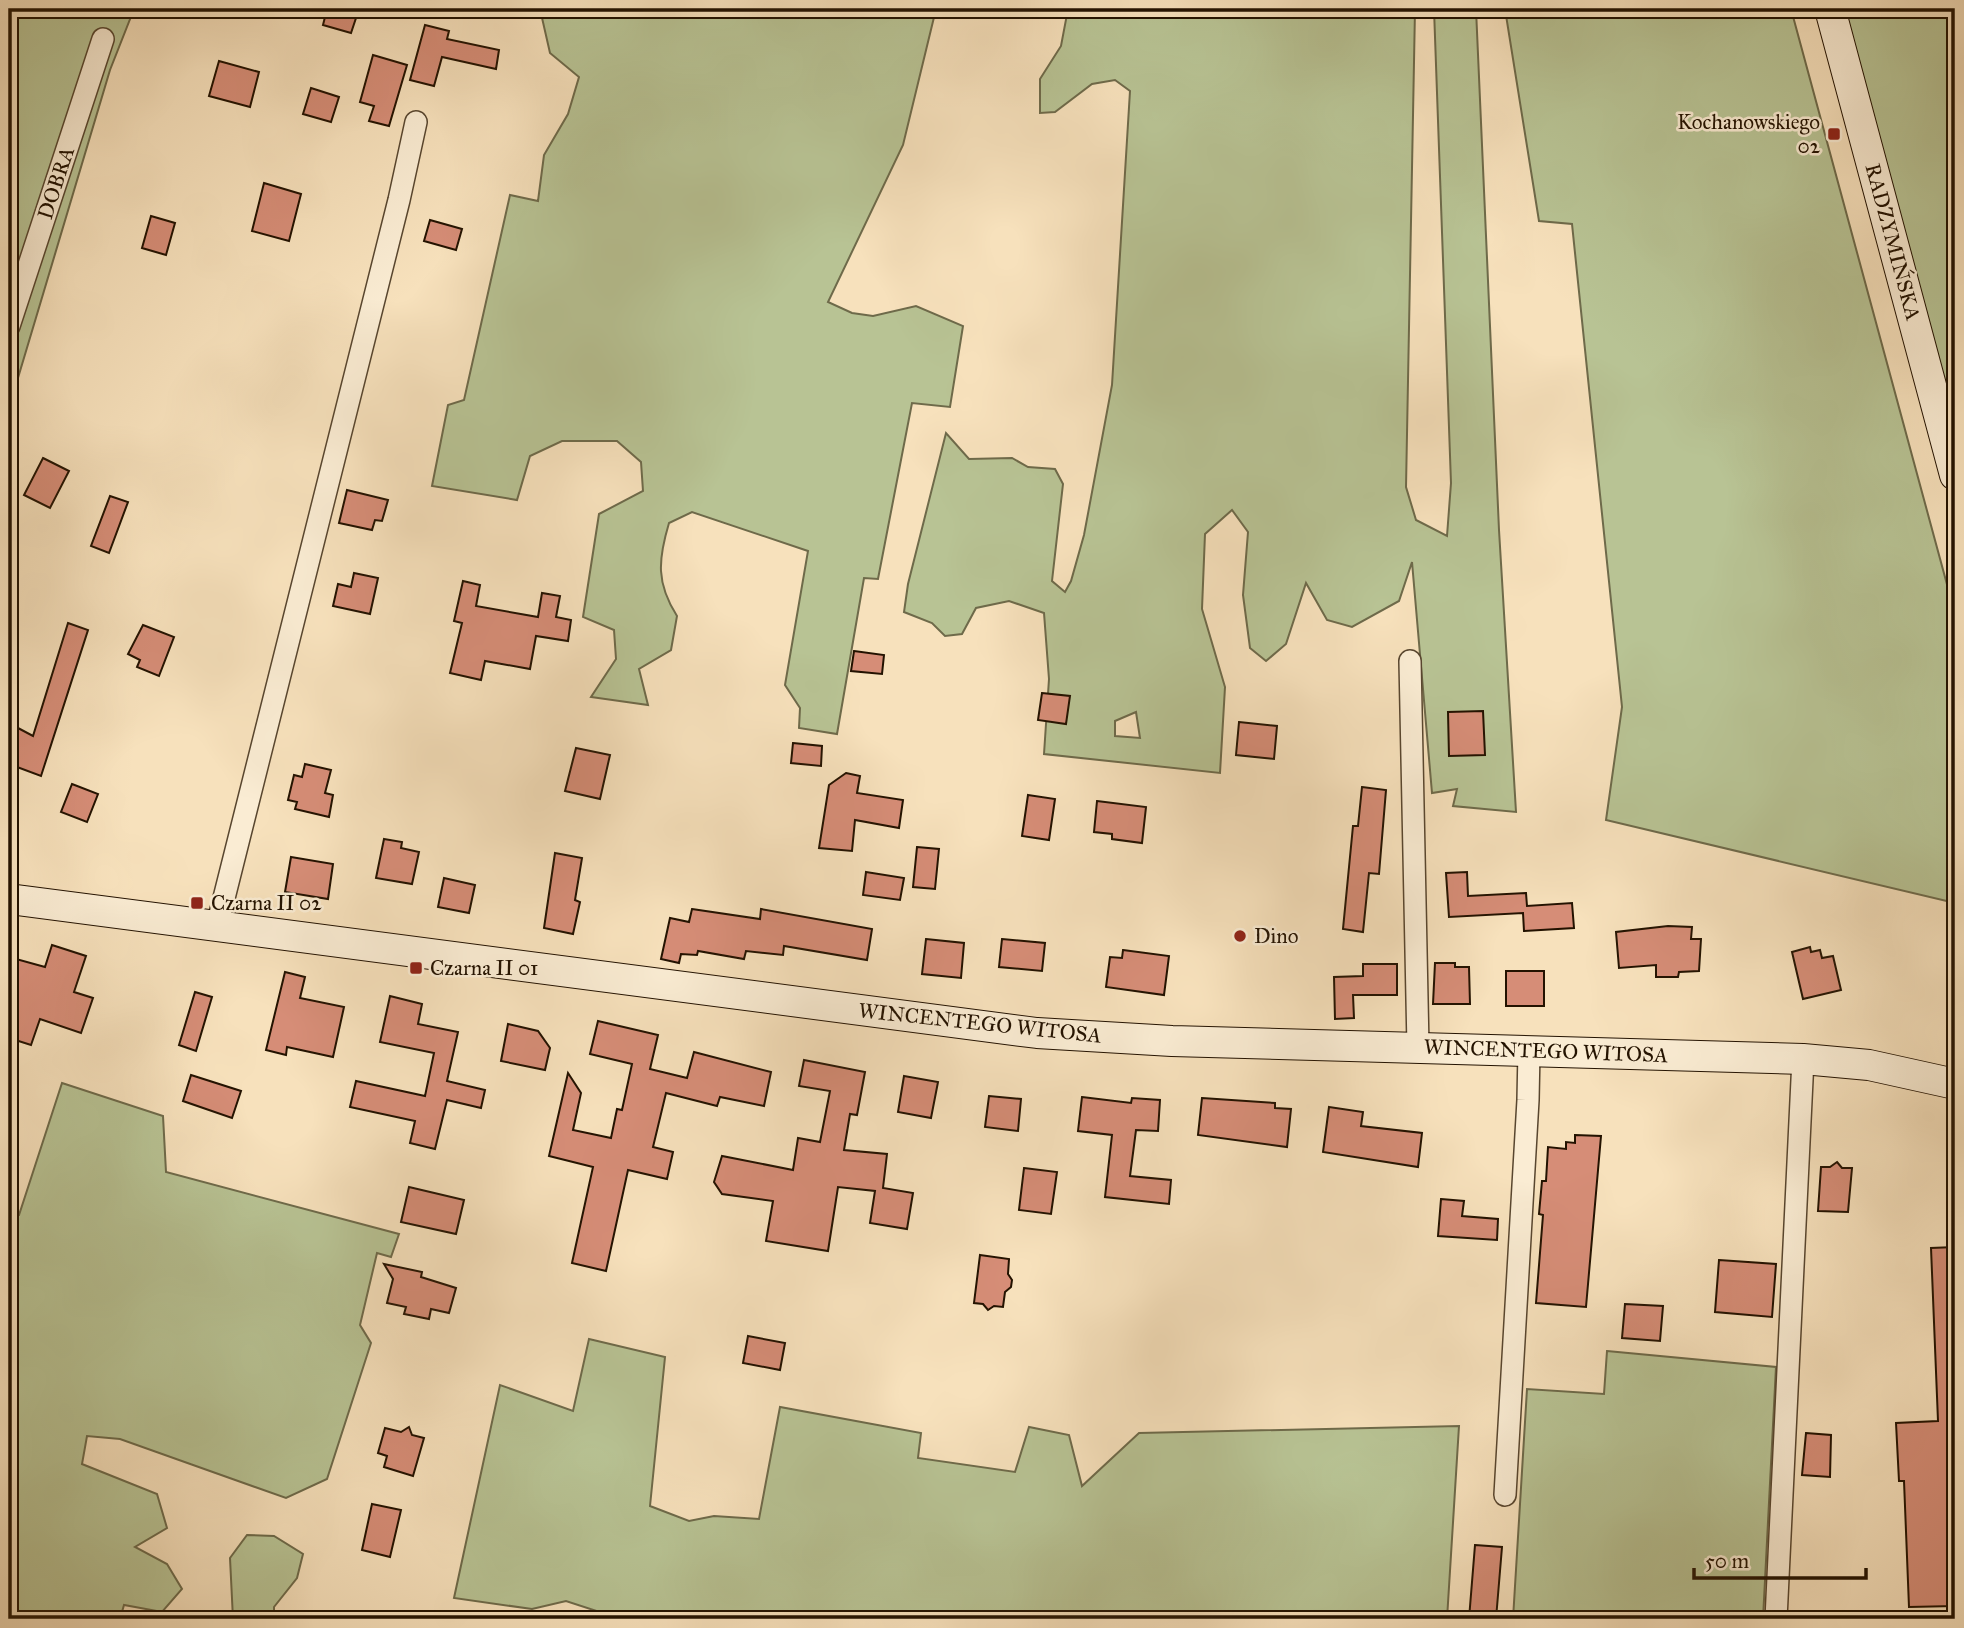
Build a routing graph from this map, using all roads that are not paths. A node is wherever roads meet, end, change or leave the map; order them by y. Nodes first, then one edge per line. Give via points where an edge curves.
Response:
1 (1830, 9) edge
2 (103, 39) dead end
3 (416, 122) dead end
4 (9, 326) edge
5 (1955, 475) edge
6 (1410, 661) dead end
7 (9, 899) edge
8 (217, 926) junction
9 (1418, 1047) junction
10 (1528, 1051) junction
11 (1803, 1059) junction
12 (1955, 1084) edge
13 (1505, 1495) dead end
14 (1776, 1619) edge

1 - 5 main road, RADZYMIŃSKA
2 - 4 street, DOBRA
3 - 8 street
6 - 9 street
7 - 8 main road, WINCENTEGO WITOSA
8 - 9 main road, WINCENTEGO WITOSA via 1037,1033
9 - 10 main road, WINCENTEGO WITOSA
10 - 11 main road, WINCENTEGO WITOSA
10 - 13 street
11 - 12 main road, WINCENTEGO WITOSA via 1869,1065
11 - 14 street

